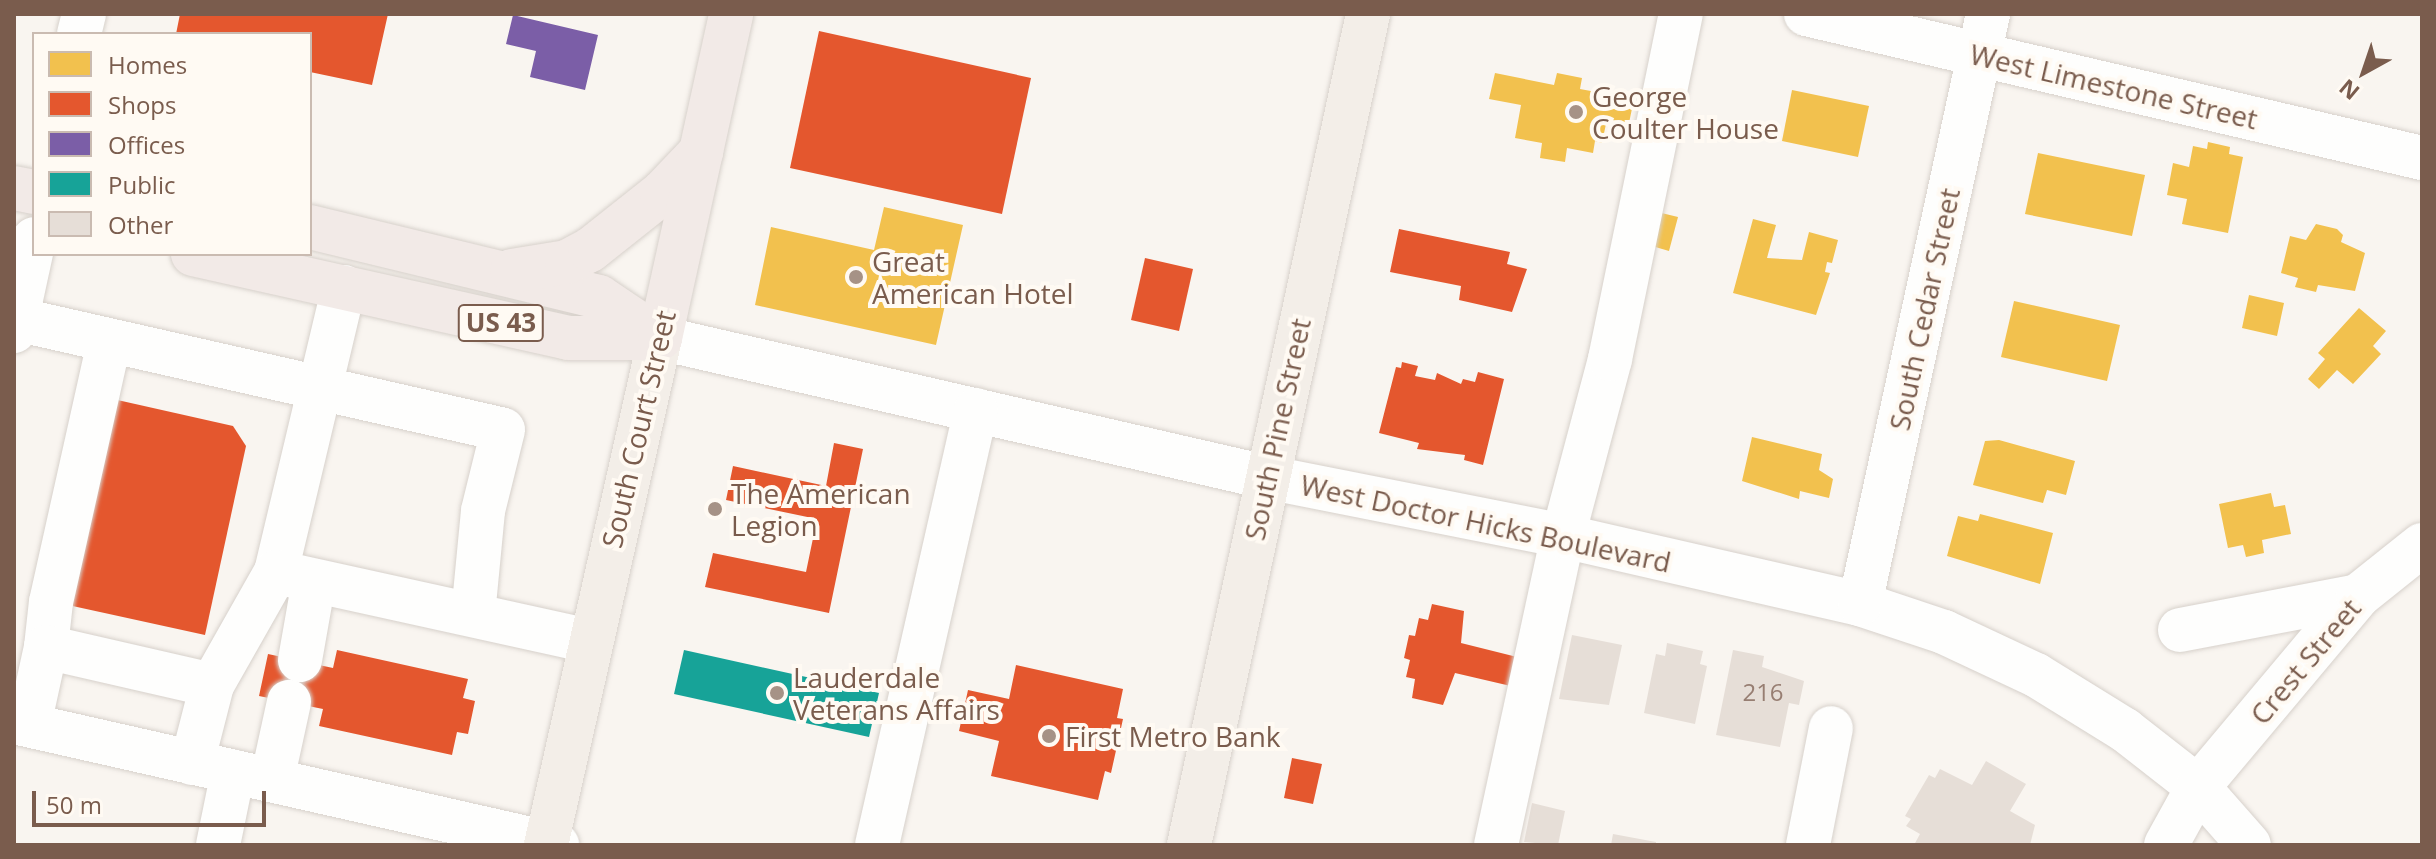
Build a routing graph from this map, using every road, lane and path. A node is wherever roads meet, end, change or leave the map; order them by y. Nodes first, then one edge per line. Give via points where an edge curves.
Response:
1 (731, 14) edge
2 (1368, 14) edge
3 (1681, 14) edge
4 (1806, 14) edge
5 (1983, 34) edge
6 (701, 152) junction
7 (2422, 158) edge
8 (312, 227) edge
9 (32, 248) edge
10 (202, 256) edge
11 (499, 273) junction
12 (344, 287) junction
13 (15, 325) edge
14 (660, 338) junction
15 (109, 342) junction
16 (323, 390) junction
17 (976, 410) junction
18 (1266, 477) junction
19 (1563, 536) junction
20 (2422, 545) edge
21 (295, 576) junction
22 (2358, 596) junction
23 (1860, 604) junction
24 (473, 615) junction
25 (2180, 630) dead end
26 (589, 641) junction
27 (46, 647) junction
28 (300, 660) dead end
29 (212, 685) junction
30 (289, 702) dead end
31 (21, 723) edge
32 (1831, 728) dead end
33 (233, 772) junction
34 (2198, 787) junction
35 (550, 844) edge
36 (218, 845) edge
37 (877, 845) edge
38 (1189, 845) edge
39 (1496, 845) edge
40 (1808, 845) edge
41 (2166, 845) edge
42 (2249, 845) edge

1 - 6 highway, South Court Street
2 - 18 main road, South Pine Street
3 - 19 street via 1610,359
4 - 5 street, West Limestone Street
5 - 7 street, West Limestone Street
5 - 23 street, South Cedar Street
6 - 11 highway, US 43 via 662,193 590,250 567,262
6 - 14 highway, South Court Street
8 - 11 highway, US 43
9 - 13 street
10 - 12 highway, US 43
11 - 14 highway via 599,297
12 - 14 highway, US 43 via 568,338
12 - 16 street
13 - 15 street
14 - 17 street, West Doctor Hicks Boulevard
14 - 26 main road, South Court Street
15 - 16 street
15 - 27 street via 51,602
16 - 21 street
16 - 24 street via 503,430 483,511
17 - 18 street, West Doctor Hicks Boulevard
17 - 37 street
18 - 19 street, West Doctor Hicks Boulevard
18 - 38 main road, South Pine Street
19 - 23 street, West Doctor Hicks Boulevard
19 - 39 street
20 - 22 street, Crest Street
21 - 24 street
21 - 28 street
21 - 29 street
22 - 25 street
22 - 34 street, Crest Street
23 - 34 street, West Doctor Hicks Boulevard via 1944,632 2036,675 2125,730
24 - 26 street
26 - 35 main road, South Court Street
27 - 29 street
27 - 31 street
29 - 33 street
30 - 33 street
31 - 33 street
32 - 40 street
33 - 35 street
33 - 36 street
34 - 41 street, Crest Street
34 - 42 street, West Doctor Hicks Boulevard

